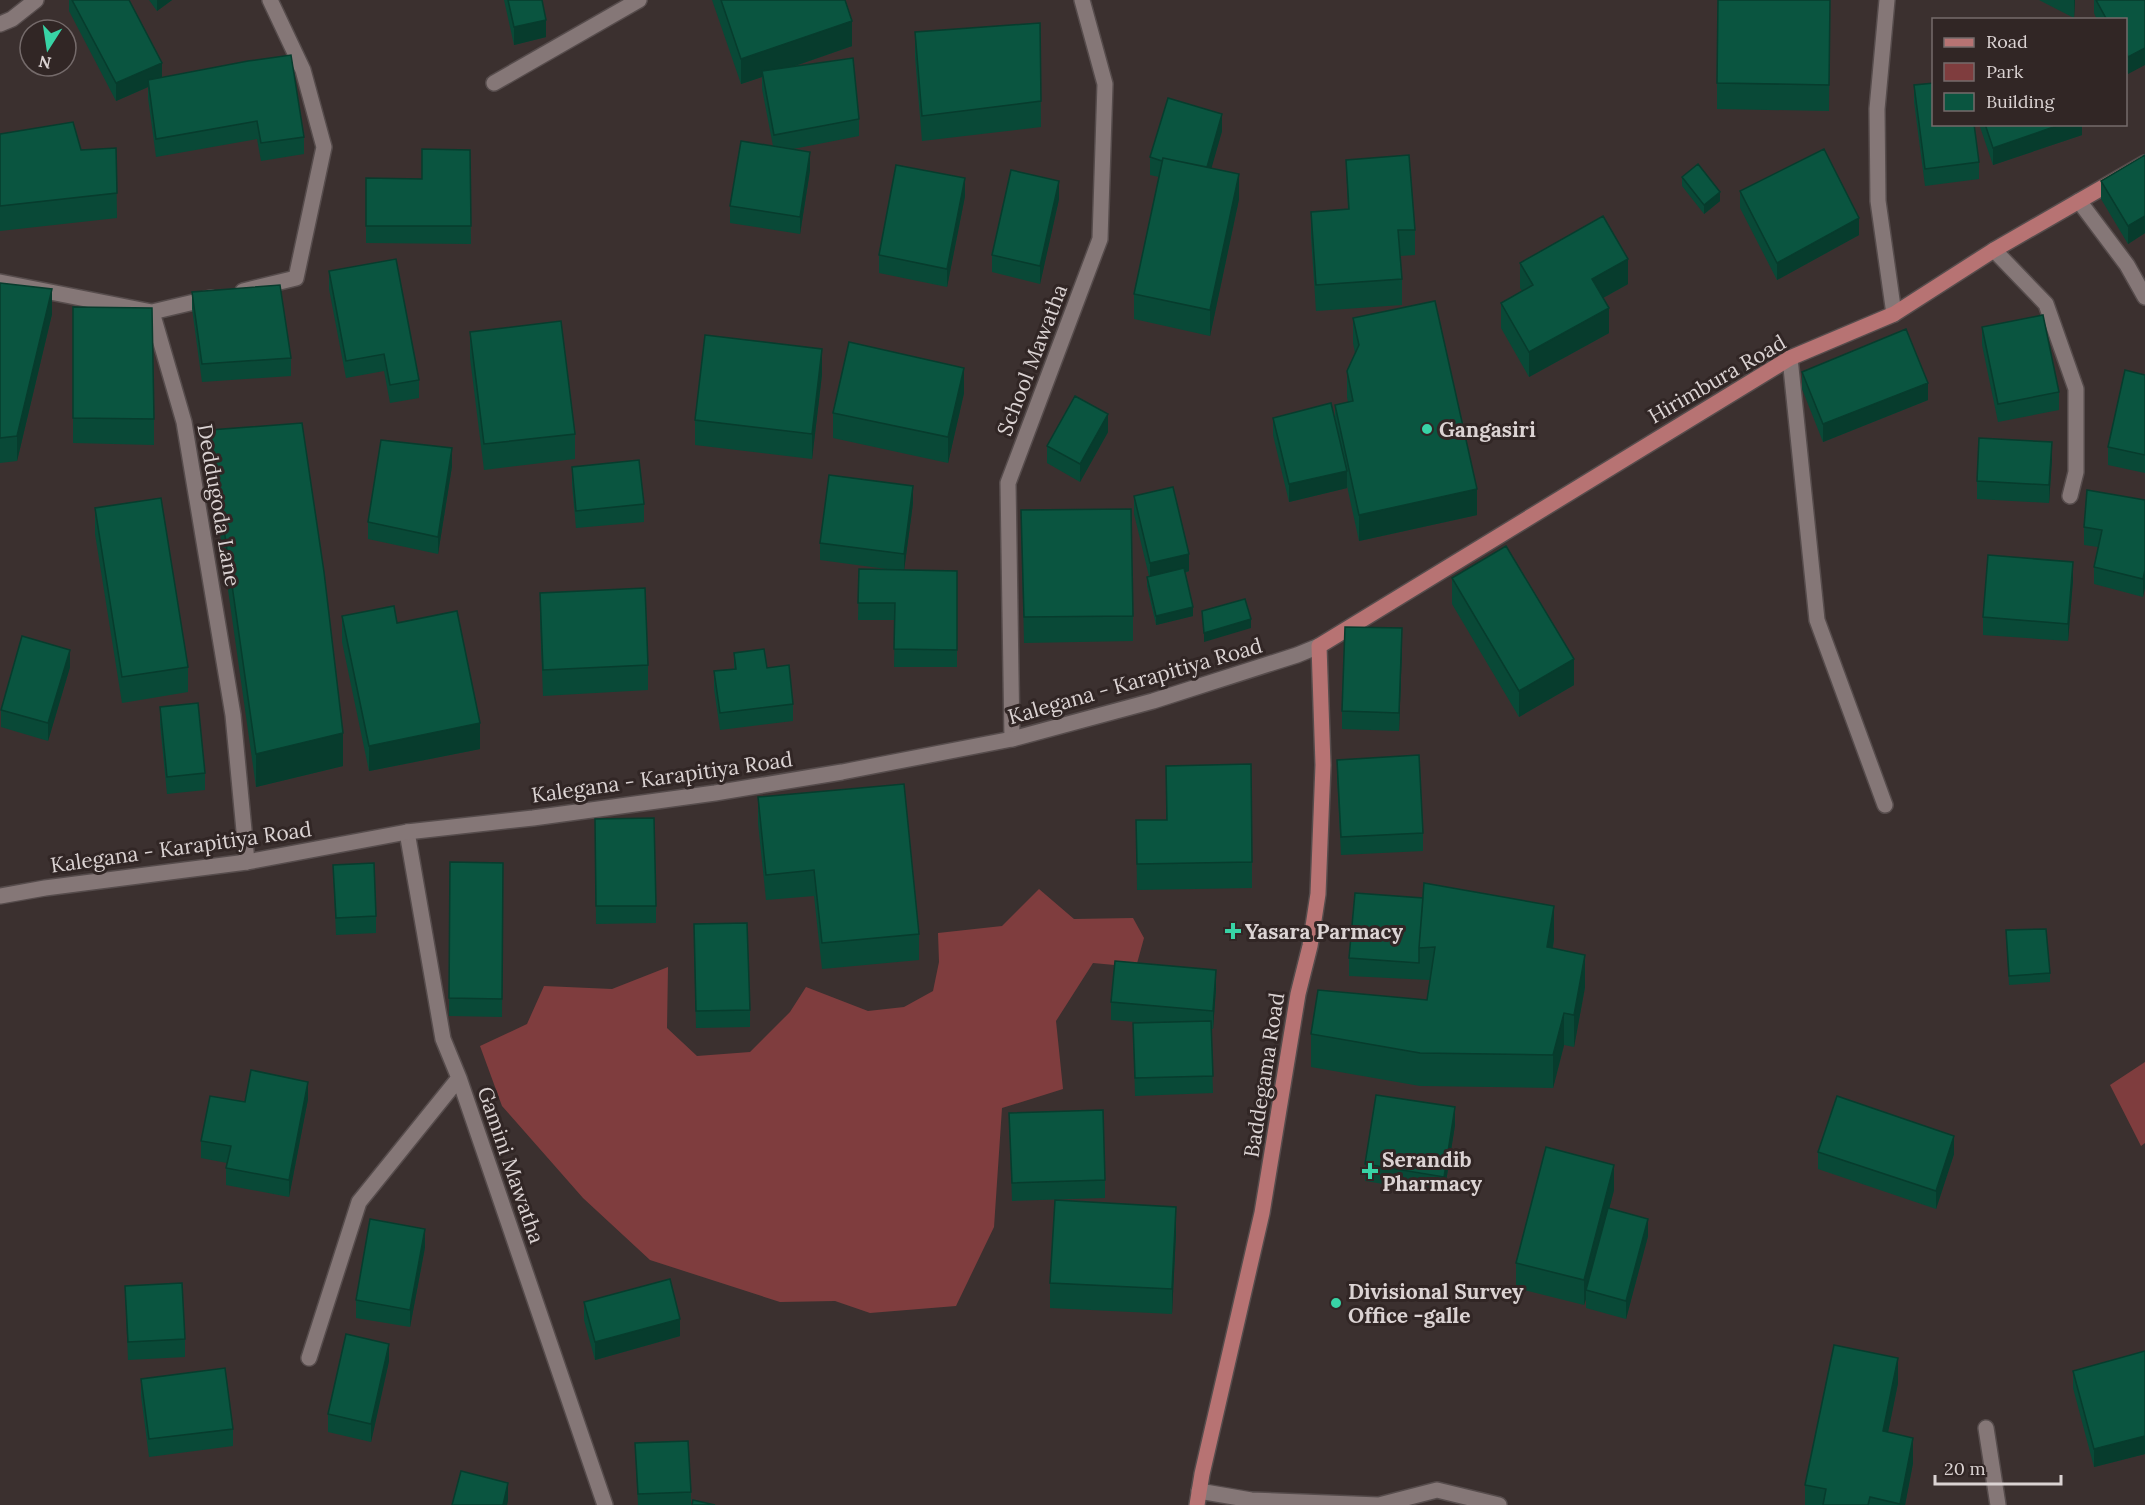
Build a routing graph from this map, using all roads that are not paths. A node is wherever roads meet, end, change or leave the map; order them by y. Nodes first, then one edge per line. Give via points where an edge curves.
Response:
1 (36, 0) edge
2 (270, 0) edge
3 (639, 0) edge
4 (1083, 0) edge
5 (1887, 0) edge
6 (0, 24) edge
7 (494, 83) dead end
8 (2145, 163) edge
9 (2079, 201) junction
10 (1994, 250) junction
11 (0, 282) edge
12 (2145, 297) edge
13 (152, 312) junction
14 (1894, 314) junction
15 (1790, 358) junction
16 (2070, 496) dead end
17 (1319, 646) junction
18 (1012, 739) junction
19 (1885, 805) dead end
20 (406, 832) junction
21 (248, 862) junction
22 (0, 896) edge
23 (459, 1078) junction
24 (309, 1358) dead end
25 (1986, 1428) dead end
26 (1198, 1498) edge
27 (605, 1505) edge
28 (1500, 1505) edge
29 (1998, 1505) edge

1 - 6 street
2 - 13 street via 303,70 324,147 296,278
3 - 7 street
4 - 18 street, School Mawatha via 1106,84 1100,239 1008,483
5 - 14 street via 1877,109 1878,201
8 - 9 main road, Hirimbura Road
9 - 10 main road, Hirimbura Road
9 - 12 street via 2127,265
10 - 14 main road, Hirimbura Road
10 - 16 street via 2046,304 2076,389 2076,472
11 - 13 street
13 - 21 street, Deddugoda Lane via 184,422 233,716
14 - 15 main road, Hirimbura Road
15 - 17 main road, Hirimbura Road
15 - 19 street via 1816,620
17 - 18 street, Kalegana - Karapitiya Road via 1153,701
17 - 26 main road, Baddegama Road via 1323,765 1318,894 1262,1213
18 - 20 street, Kalegana - Karapitiya Road via 715,793
20 - 21 street, Kalegana - Karapitiya Road
20 - 23 street, Gamini Mawatha via 443,1039
21 - 22 street, Kalegana - Karapitiya Road
23 - 24 street via 359,1202
23 - 27 street, Gamini Mawatha
25 - 29 street
26 - 28 street via 1380,1505 1437,1490

